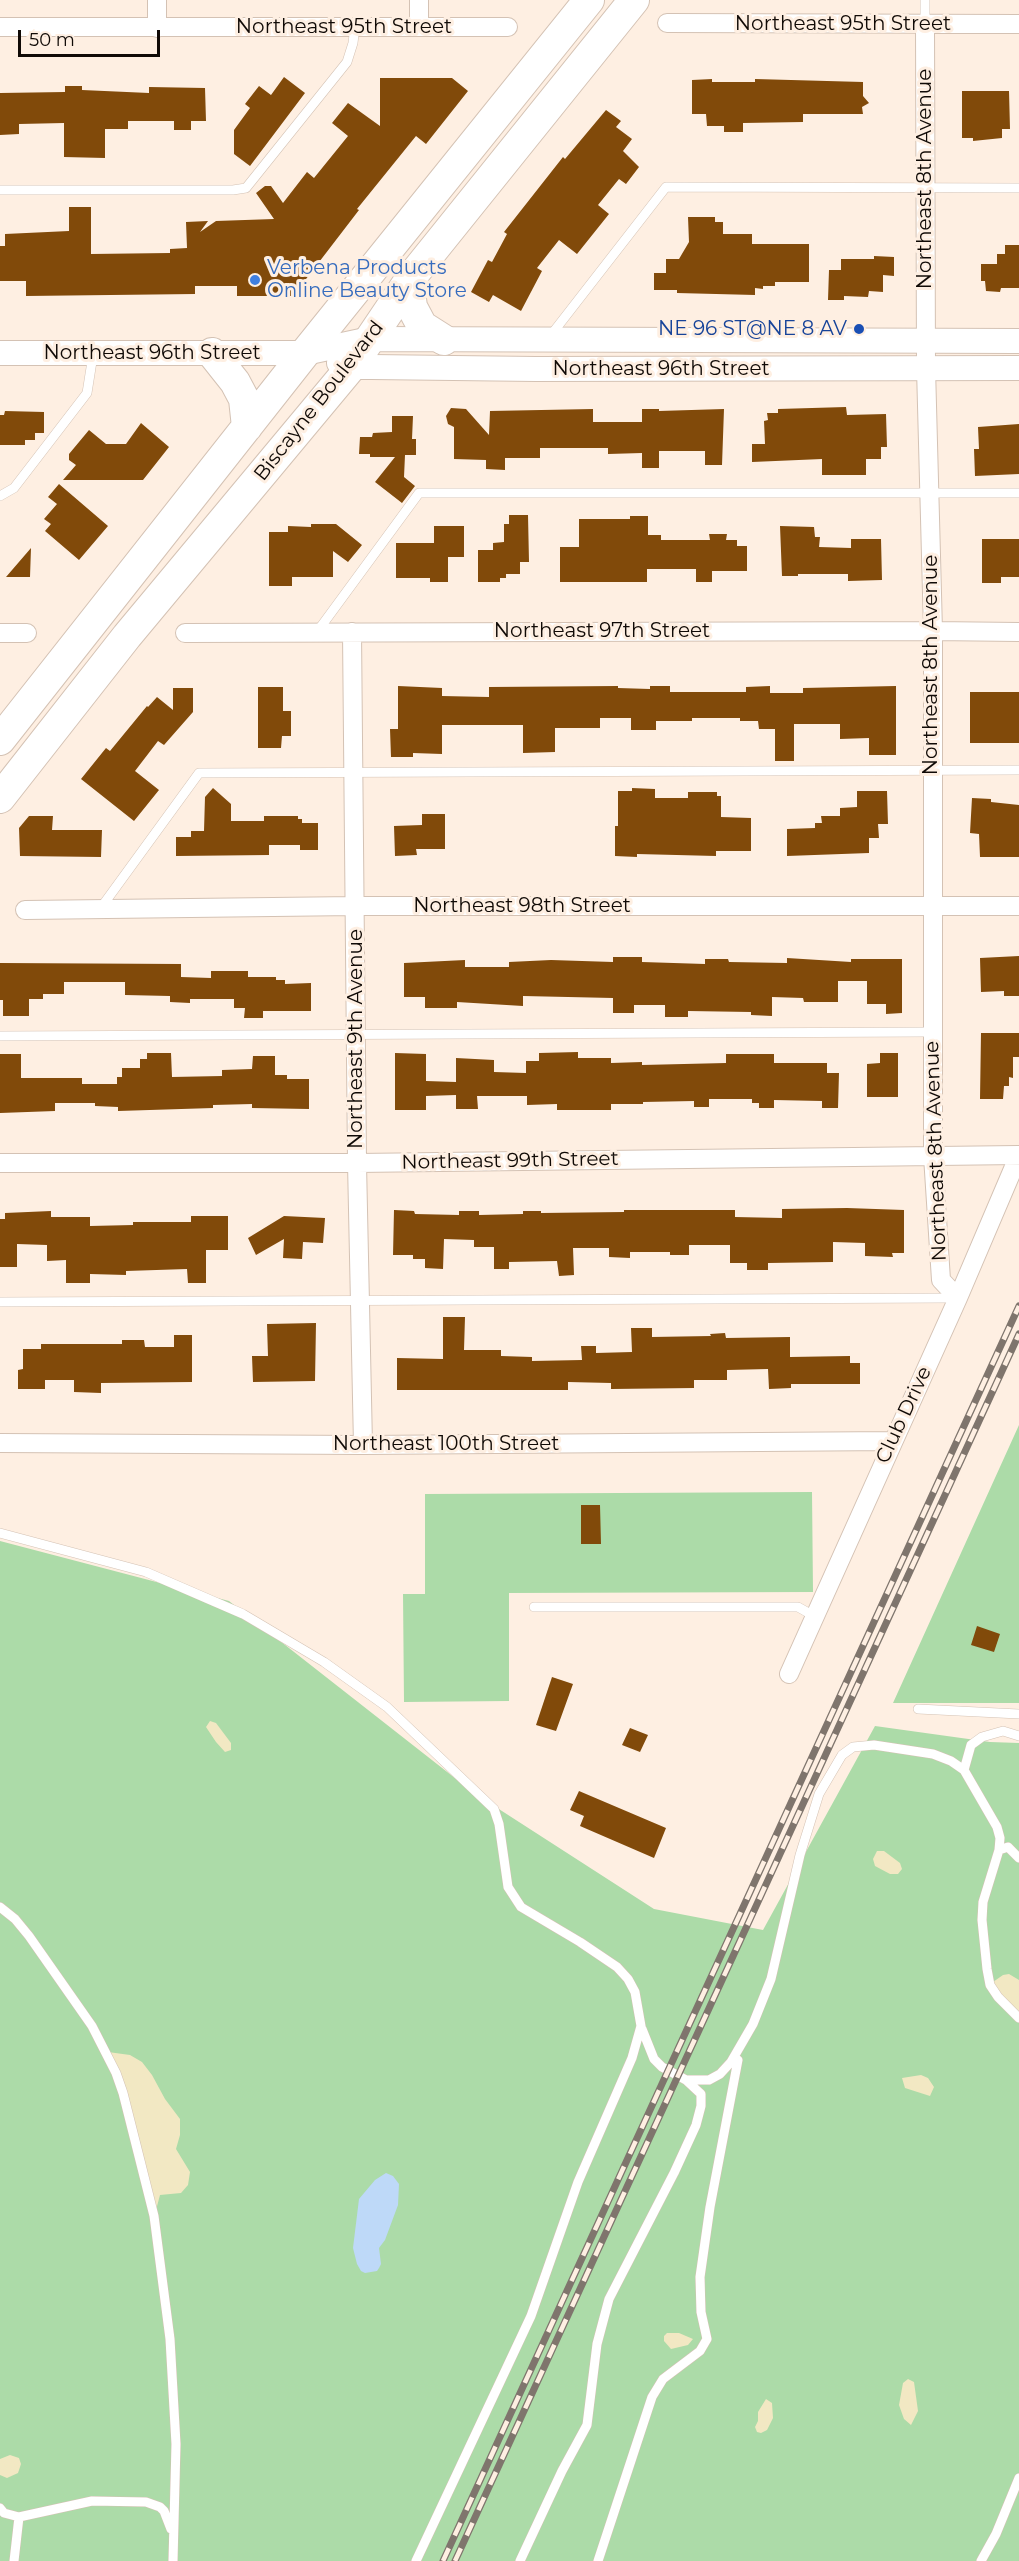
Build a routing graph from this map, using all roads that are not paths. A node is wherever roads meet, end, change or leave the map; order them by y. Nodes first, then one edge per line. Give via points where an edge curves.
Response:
1 (157, 0) edge
2 (419, 0) edge
3 (589, 0) edge
4 (634, 0) edge
5 (925, 0) edge
6 (666, 23) dead end
7 (925, 24) junction
8 (1019, 24) edge
9 (355, 26) junction
10 (419, 26) junction
11 (0, 27) edge
12 (508, 27) dead end
13 (158, 28) junction
14 (926, 188) junction
15 (1019, 188) edge
16 (0, 190) edge
17 (413, 275) junction
18 (369, 339) junction
19 (444, 340) junction
20 (548, 340) junction
21 (926, 340) junction
22 (1019, 341) edge
23 (0, 352) edge
24 (93, 353) junction
25 (212, 353) junction
26 (304, 354) junction
27 (351, 367) junction
28 (926, 368) junction
29 (1019, 368) edge
30 (247, 427) junction
31 (929, 493) junction
32 (1019, 493) edge
33 (0, 496) edge
34 (933, 631) junction
35 (317, 632) junction
36 (352, 632) junction
37 (1019, 632) edge
38 (0, 633) edge
39 (27, 633) dead end
40 (185, 633) dead end
41 (0, 740) edge
42 (932, 770) junction
43 (1019, 770) edge
44 (354, 772) junction
45 (0, 798) edge
46 (931, 905) junction
47 (355, 906) junction
48 (1019, 906) edge
49 (100, 909) junction
50 (25, 910) dead end
51 (932, 1032) junction
52 (356, 1035) junction
53 (0, 1036) edge
54 (1019, 1155) edge
55 (933, 1156) junction
56 (0, 1163) edge
57 (357, 1163) junction
58 (958, 1298) junction
59 (360, 1300) junction
60 (0, 1302) edge
61 (892, 1441) junction
62 (0, 1443) edge
63 (363, 1445) junction
64 (0, 1533) edge
65 (534, 1607) dead end
66 (814, 1616) junction
67 (789, 1674) dead end
68 (918, 1709) dead end
69 (1019, 1714) edge
70 (1019, 1736) edge
71 (964, 1770) junction
72 (999, 1850) junction
73 (1019, 1858) edge
74 (0, 1907) edge
75 (1019, 2018) edge
76 (641, 2026) junction
77 (734, 2061) junction
78 (686, 2080) junction
79 (1019, 2478) edge
80 (0, 2508) edge
81 (19, 2517) junction
82 (14, 2561) edge
83 (173, 2561) edge
84 (416, 2561) edge
85 (520, 2561) edge
86 (598, 2561) edge
87 (981, 2561) edge

1 - 13 street
2 - 10 street
3 - 26 main road, Biscayne Boulevard
4 - 17 main road, Biscayne Boulevard
5 - 7 lane
6 - 7 street, Northeast 95th Street
7 - 8 street, Northeast 95th Street
7 - 14 street, Northeast 8th Avenue
9 - 10 street, Northeast 95th Street
9 - 13 street, Northeast 95th Street
9 - 16 lane via 347,62 246,188
10 - 12 street, Northeast 95th Street
11 - 13 street, Northeast 95th Street
14 - 15 lane
14 - 20 lane via 666,187
14 - 21 street, Northeast 8th Avenue
17 - 18 main road, Biscayne Boulevard
17 - 19 main road via 412,307 422,326
18 - 19 street, Northeast 96th Street
18 - 26 street, Northeast 96th Street
18 - 27 main road, Biscayne Boulevard
19 - 20 street, Northeast 96th Street
20 - 21 street, Northeast 96th Street
21 - 22 street, Northeast 96th Street
21 - 28 street, Northeast 8th Avenue
23 - 24 street, Northeast 96th Street
24 - 25 street, Northeast 96th Street
24 - 33 lane via 87,393 14,488
25 - 26 street, Northeast 96th Street
25 - 30 main road via 244,399
26 - 27 street, Northeast 96th Street
26 - 30 main road, Biscayne Boulevard
27 - 28 street, Northeast 96th Street
27 - 45 main road, Biscayne Boulevard via 127,636
28 - 29 street, Northeast 96th Street
28 - 31 street, Northeast 8th Avenue
30 - 41 main road, Biscayne Boulevard
31 - 32 lane
31 - 34 street, Northeast 8th Avenue
31 - 35 lane via 419,493
34 - 36 street, Northeast 97th Street
34 - 37 street, Northeast 97th Street
34 - 42 street, Northeast 8th Avenue
35 - 36 street, Northeast 97th Street
35 - 40 street, Northeast 97th Street
36 - 44 street, Northeast 9th Avenue
38 - 39 street
42 - 43 lane
42 - 44 lane
42 - 46 street, Northeast 8th Avenue
44 - 47 street, Northeast 9th Avenue
44 - 49 lane via 199,773
46 - 47 street, Northeast 98th Street
46 - 48 street, Northeast 98th Street
46 - 51 street, Northeast 8th Avenue
47 - 49 street, Northeast 98th Street
47 - 52 street, Northeast 9th Avenue
49 - 50 street, Northeast 98th Street
51 - 52 lane
51 - 55 street, Northeast 8th Avenue
52 - 53 lane
52 - 57 street, Northeast 9th Avenue
54 - 55 street, Northeast 99th Street
54 - 58 street, Club Drive
55 - 57 street, Northeast 99th Street
55 - 58 street, Northeast 8th Avenue via 941,1280
56 - 57 street, Northeast 99th Street
57 - 59 street, Northeast 9th Avenue
58 - 59 lane
58 - 61 street, Club Drive
59 - 60 lane
59 - 63 street, Northeast 9th Avenue
61 - 63 street, Northeast 100th Street
61 - 66 street, Club Drive
62 - 63 street, Northeast 100th Street
64 - 76 lane via 146,1572 214,1600 288,1638 387,1707 494,1809 512,1897 521,1907 617,1968 635,1992
65 - 66 lane via 798,1607
66 - 67 street, Club Drive
68 - 69 lane
70 - 71 lane via 1003,1731 982,1737 971,1745
71 - 72 lane via 997,1827
71 - 77 lane via 933,1754 873,1745 854,1747 842,1755 819,1794 771,1978
72 - 73 lane via 1008,1847
72 - 75 lane via 983,1902 987,1969 990,1985
74 - 83 lane via 29,1936 92,2026 123,2093 154,2216 170,2339 176,2444
76 - 78 lane via 654,2059
76 - 84 lane via 632,2058 578,2182 531,2316
77 - 78 lane via 709,2079
77 - 86 lane via 700,2277 707,2339 700,2351 663,2379 652,2397
78 - 85 lane via 701,2094 696,2125 609,2299 597,2344 587,2425
79 - 87 lane
80 - 81 lane
81 - 82 lane
81 - 83 lane via 92,2501 153,2504 164,2511 170,2522

